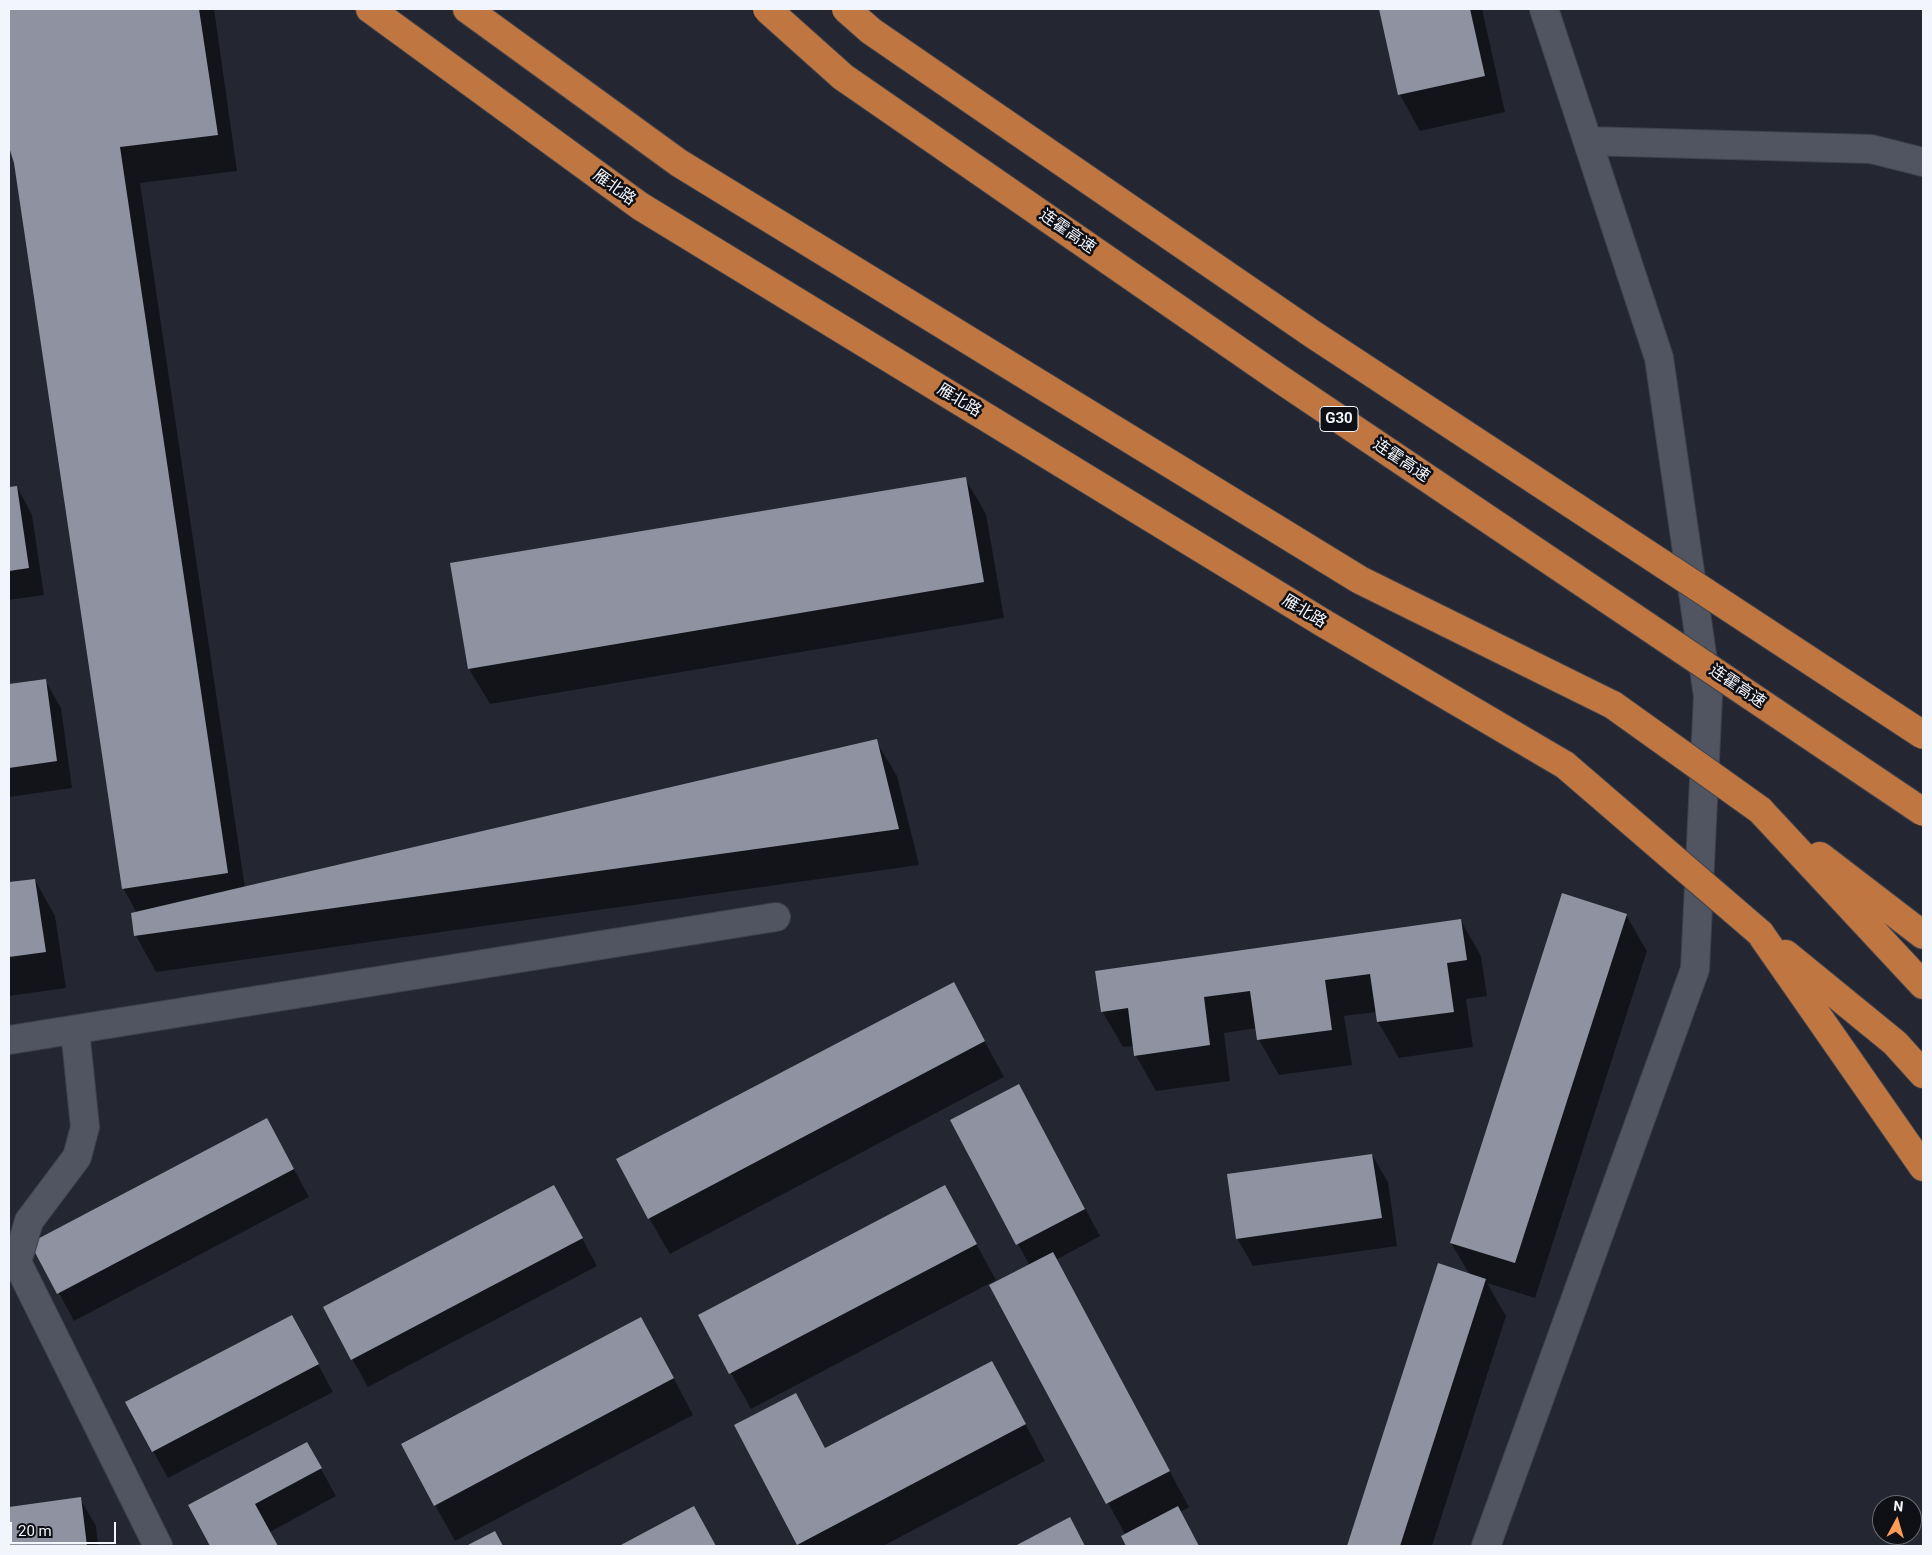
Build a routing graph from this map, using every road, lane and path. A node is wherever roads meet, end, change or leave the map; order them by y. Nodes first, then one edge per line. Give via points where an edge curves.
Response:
1 (370, 9) edge
2 (467, 9) edge
3 (767, 9) edge
4 (846, 9) edge
5 (1544, 9) edge
6 (1588, 141) junction
7 (1923, 162) edge
8 (1923, 735) edge
9 (1760, 810) junction
10 (1923, 812) edge
11 (776, 917) dead end
12 (1760, 933) junction
13 (1923, 935) edge
14 (1923, 985) edge
15 (75, 1030) junction
16 (9, 1040) edge
17 (1923, 1074) edge
18 (1923, 1135) edge
19 (1923, 1167) edge
20 (158, 1546) edge
21 (1486, 1546) edge

1 - 12 highway, 雁北路, bridge via 640,206 1324,624 1565,765
2 - 9 highway, bridge via 679,163 1360,580 1613,705
3 - 10 highway, 连霍高速 / G30, bridge via 843,77 1277,377
4 - 8 highway, bridge via 871,31 1314,335
5 - 6 street
6 - 7 street via 1871,149
6 - 21 street via 1659,358 1708,696 1695,969
9 - 13 highway
9 - 14 highway
11 - 15 street
12 - 17 highway via 1895,1043
12 - 18 highway
12 - 19 highway
15 - 16 street
15 - 20 street via 85,1127 77,1157 29,1221 17,1262

